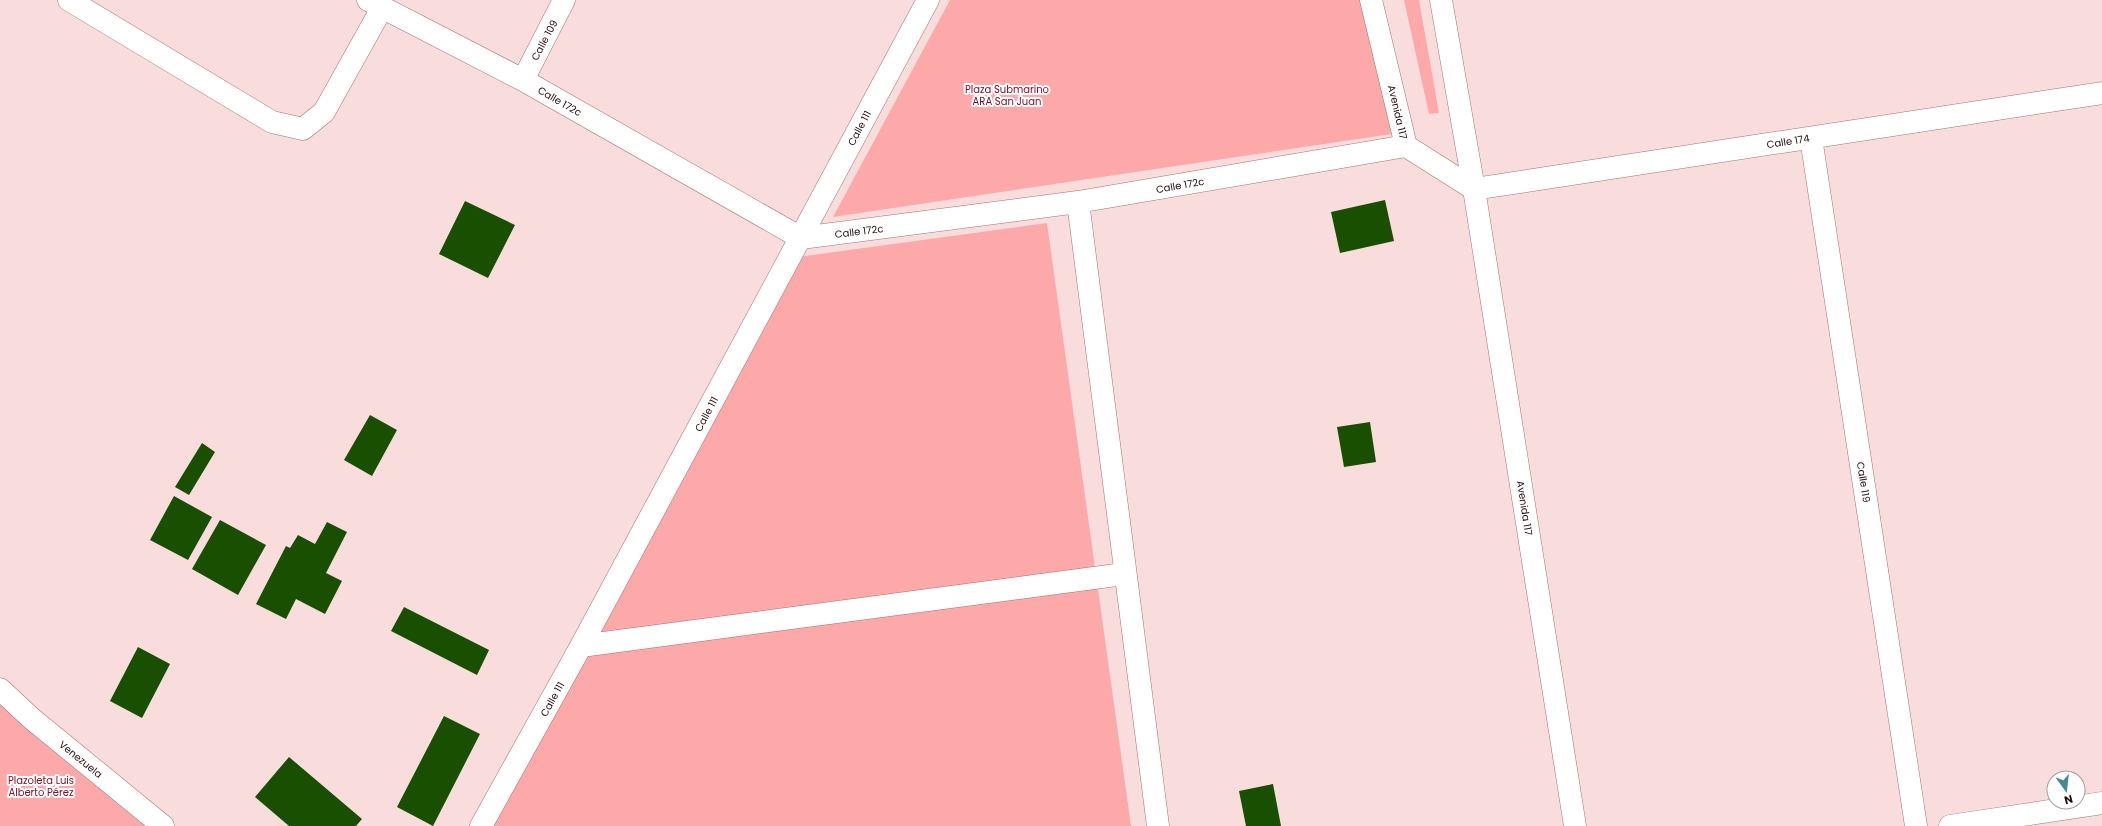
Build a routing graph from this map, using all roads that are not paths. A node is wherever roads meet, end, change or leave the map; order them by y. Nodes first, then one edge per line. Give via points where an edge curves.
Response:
1 (69, 0) edge
2 (564, 0) edge
3 (928, 0) edge
4 (1371, 0) edge
5 (1441, 0) edge
6 (375, 4) edge
7 (523, 80) junction
8 (2102, 93) edge
9 (1811, 138) junction
10 (1406, 146) junction
11 (1474, 189) junction
12 (1078, 202) junction
13 (801, 238) junction
14 (1124, 574) junction
15 (581, 646) junction
16 (0, 689) edge
17 (2102, 803) edge
18 (163, 826) edge
19 (481, 826) edge
20 (1158, 826) edge
21 (1575, 826) edge
22 (1916, 826) edge
23 (1950, 826) edge

1 - 6 street via 272,122 303,129 324,112
2 - 7 street, Calle 109
3 - 13 street, Calle 111
4 - 10 street, Avenida 117
5 - 11 street, Avenida 117
6 - 7 street, Calle 172c
7 - 13 street, Calle 172c
8 - 9 street, Calle 174
9 - 11 street, Calle 174
9 - 22 street, Calle 119
10 - 11 street, Avenida 117
10 - 12 street, Calle 172c
11 - 21 street, Avenida 117
12 - 13 street, Calle 172c
12 - 14 street
13 - 15 street, Calle 111
14 - 15 street
14 - 20 street
15 - 19 street, Calle 111
16 - 18 street, Venezuela via 31,718
17 - 23 street

